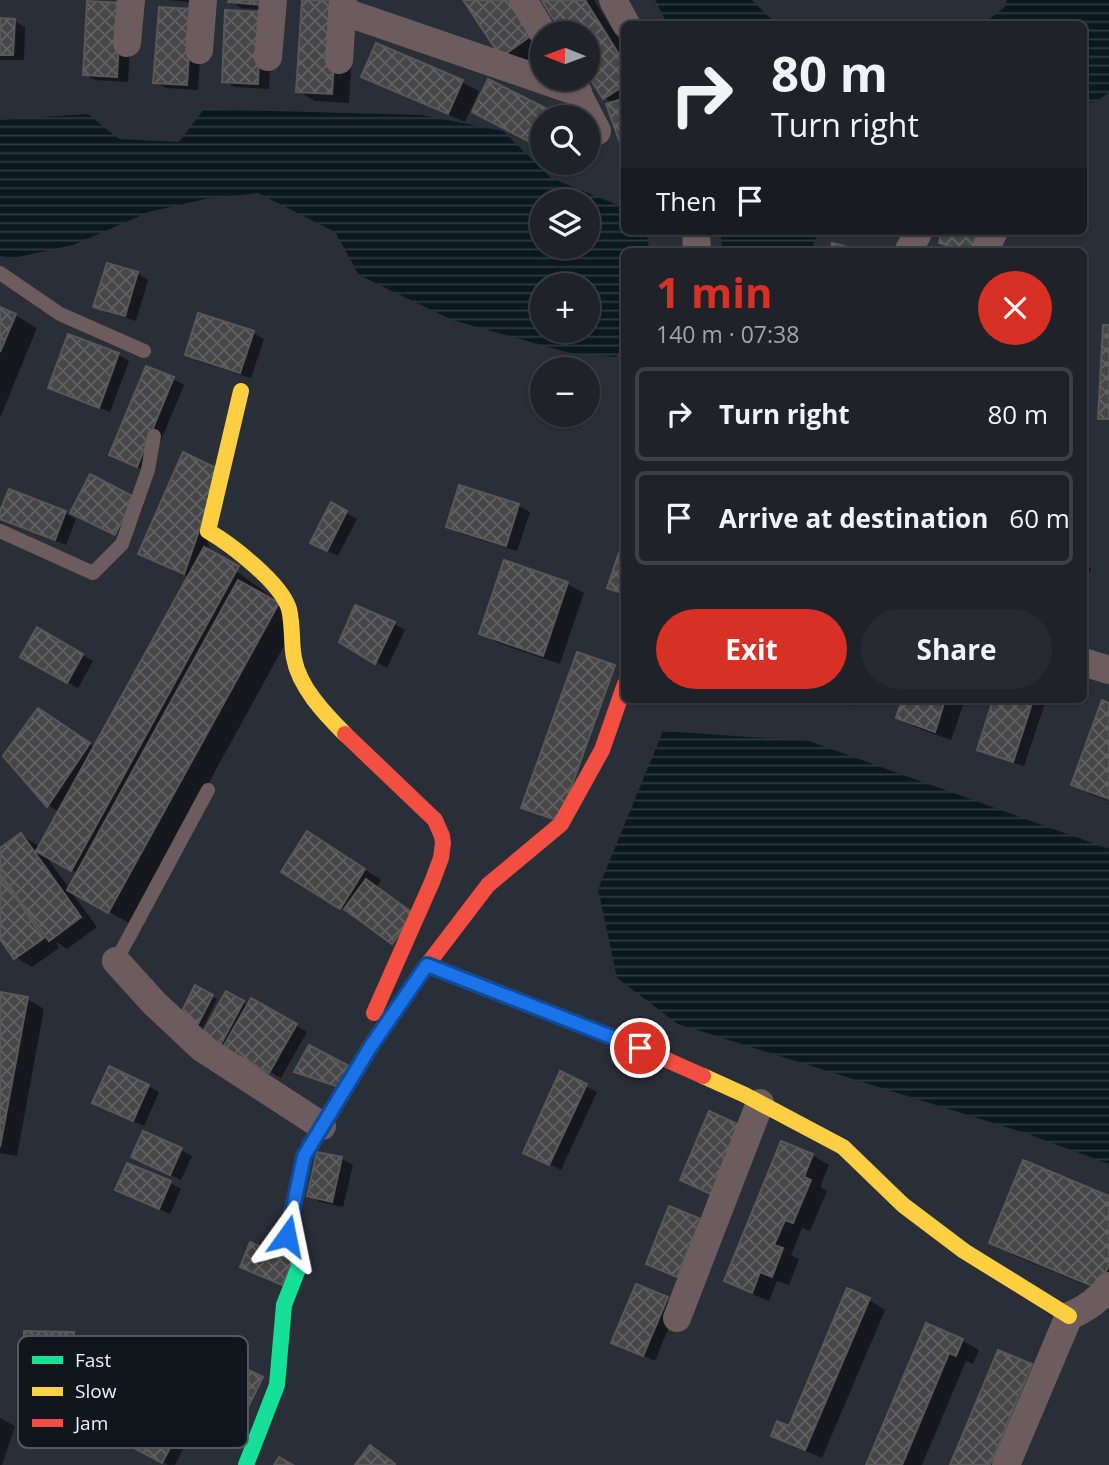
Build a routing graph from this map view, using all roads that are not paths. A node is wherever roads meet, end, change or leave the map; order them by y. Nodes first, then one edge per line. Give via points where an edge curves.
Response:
1 (131, 0) edge
2 (203, 0) edge
3 (273, 0) edge
4 (523, 0) edge
5 (613, 0) edge
6 (342, 5) edge
7 (536, 21) edge
8 (624, 21) edge
9 (127, 43) dead end
10 (200, 50) dead end
11 (268, 57) dead end
12 (339, 60) dead end
13 (530, 70) edge
14 (0, 273) edge
15 (144, 351) dead end
16 (240, 391) dead end
17 (154, 436) dead end
18 (0, 531) edge
19 (1087, 663) edge
20 (1109, 670) edge
21 (621, 695) edge
22 (208, 790) dead end
23 (116, 961) joint
24 (427, 965) junction
25 (371, 1046) junction
26 (760, 1103) junction
27 (322, 1126) junction
28 (1109, 1286) edge
29 (1069, 1316) junction
30 (677, 1318) dead end
31 (246, 1465) edge
32 (1006, 1465) edge

1 - 9 street
2 - 10 street
3 - 11 street
4 - 7 street
5 - 8 street
6 - 12 street
6 - 13 street
14 - 15 lane via 61,314
16 - 25 street via 208,531 281,592 289,609 294,659 310,694 435,820 444,842 432,882 375,1007
17 - 18 lane via 148,470 122,544 93,573
19 - 20 street
21 - 24 street via 602,750 561,824 488,885
22 - 23 lane
23 - 27 street via 202,1048
24 - 25 street
24 - 26 street via 640,1048
25 - 27 street
26 - 29 street via 843,1147 904,1205 964,1251
26 - 30 street
27 - 31 street via 304,1156 287,1236 300,1264 284,1305 277,1385
28 - 29 street via 1083,1310
29 - 32 street

